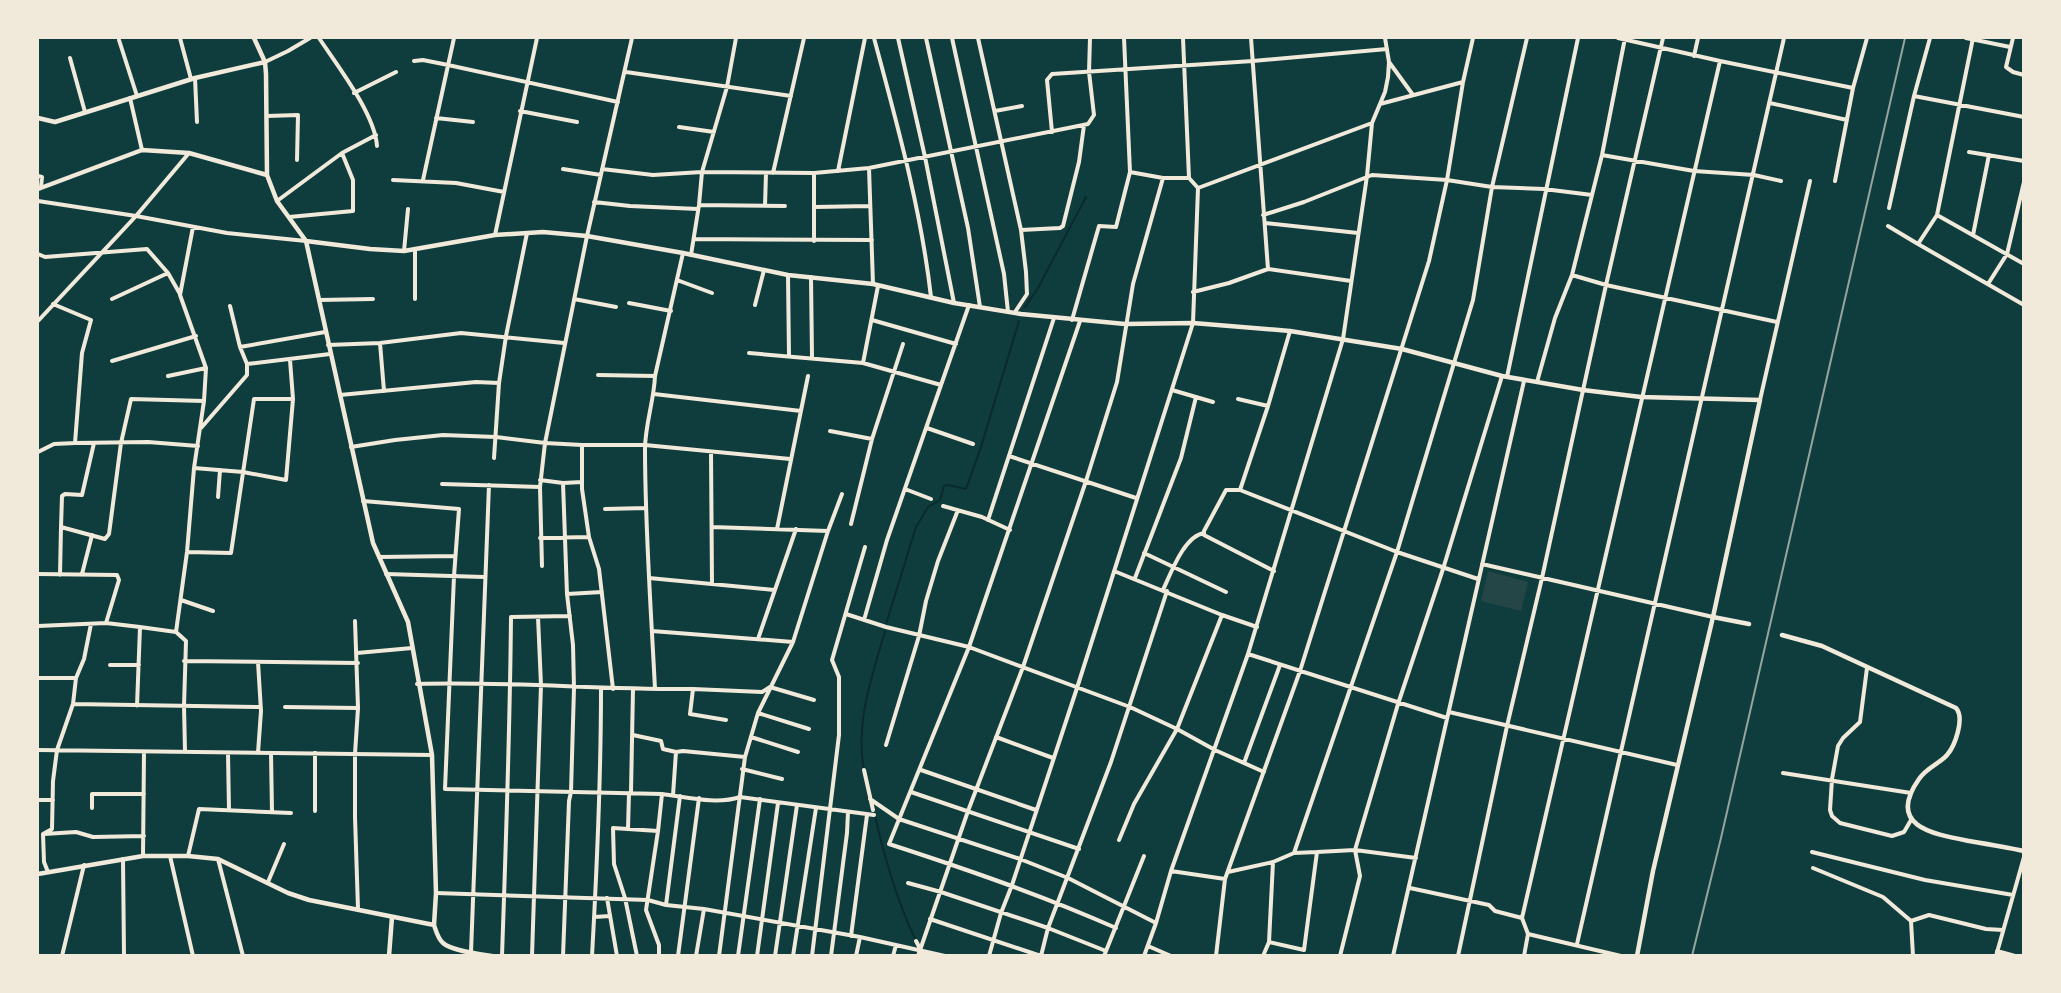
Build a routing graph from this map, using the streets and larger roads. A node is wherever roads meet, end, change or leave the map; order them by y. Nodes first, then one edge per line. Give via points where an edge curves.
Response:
1 (180, 38) edge
2 (254, 38) edge
3 (310, 38) edge
4 (319, 38) edge
5 (454, 38) edge
6 (537, 38) edge
7 (632, 38) edge
8 (736, 38) edge
9 (804, 38) edge
10 (865, 38) edge
11 (874, 38) edge
12 (898, 38) edge
13 (926, 38) edge
14 (952, 38) edge
15 (978, 38) edge
16 (1090, 38) edge
17 (1124, 38) edge
18 (1183, 38) edge
19 (1251, 38) edge
20 (1385, 38) edge
21 (1473, 38) edge
22 (1527, 38) edge
23 (1578, 38) edge
24 (1618, 38) edge
25 (1625, 38) edge
26 (1663, 38) edge
27 (1698, 38) edge
28 (1784, 38) edge
29 (1867, 38) edge
30 (1930, 38) edge
31 (1966, 38) edge
32 (1973, 38) edge
33 (2013, 38) edge
34 (119, 40) dead end
35 (1661, 47) junction
36 (2010, 47) junction
37 (1387, 49) junction
38 (1694, 56) junction
39 (70, 58) dead end
40 (414, 61) dead end
41 (1253, 61) junction
42 (265, 62) junction
43 (1389, 62) junction
44 (1720, 62) junction
45 (448, 65) junction
46 (1185, 66) junction
47 (1126, 70) junction
48 (396, 72) dead end
49 (626, 72) junction
50 (1089, 72) junction
51 (1776, 73) junction
52 (2024, 75) edge
53 (193, 79) junction
54 (1463, 82) junction
55 (526, 83) junction
56 (727, 87) junction
57 (1853, 88) junction
58 (354, 93) junction
59 (1413, 95) junction
60 (137, 96) junction
61 (791, 96) junction
62 (1914, 96) junction
63 (130, 98) junction
64 (618, 102) junction
65 (1770, 103) junction
66 (1380, 104) junction
67 (1958, 105) junction
68 (1022, 106) dead end
69 (520, 111) junction
70 (995, 111) junction
71 (85, 112) junction
72 (267, 116) junction
73 (2024, 117) edge
74 (38, 118) edge
75 (436, 118) junction
76 (1847, 120) junction
77 (197, 122) dead end
78 (473, 122) dead end
79 (578, 122) dead end
80 (1372, 123) junction
81 (1084, 125) junction
82 (679, 127) dead end
83 (714, 132) junction
84 (1052, 132) junction
85 (376, 135) junction
86 (1000, 140) junction
87 (377, 146) dead end
88 (976, 146) junction
89 (142, 150) junction
90 (951, 152) junction
91 (1970, 152) dead end
92 (189, 153) junction
93 (342, 153) junction
94 (1602, 155) junction
95 (1989, 155) junction
96 (925, 157) junction
97 (297, 160) dead end
98 (907, 161) junction
99 (1634, 161) junction
100 (2024, 161) edge
101 (1262, 166) junction
102 (562, 168) dead end
103 (869, 168) junction
104 (838, 171) junction
105 (1694, 171) junction
106 (601, 172) junction
107 (702, 172) junction
108 (1130, 172) junction
109 (766, 173) junction
110 (773, 173) junction
111 (814, 173) junction
112 (267, 175) junction
113 (1754, 175) junction
114 (38, 176) edge
115 (1367, 176) junction
116 (1163, 178) junction
117 (1190, 178) junction
118 (393, 180) dead end
119 (423, 180) junction
120 (1447, 180) junction
121 (1781, 181) dead end
122 (1810, 181) dead end
123 (1835, 181) dead end
124 (2024, 182) edge
125 (1492, 187) junction
126 (39, 188) edge
127 (1198, 188) junction
128 (1544, 189) junction
129 (504, 192) junction
130 (1592, 195) junction
131 (2022, 198) edge
132 (38, 201) edge
133 (278, 201) junction
134 (594, 202) junction
135 (765, 206) junction
136 (785, 206) dead end
137 (870, 206) junction
138 (699, 207) junction
139 (814, 207) junction
140 (1889, 208) dead end
141 (408, 209) dead end
142 (1263, 215) junction
143 (1937, 215) junction
144 (136, 216) junction
145 (289, 217) junction
146 (1265, 224) junction
147 (1888, 226) dead end
148 (193, 227) junction
149 (1021, 230) junction
150 (526, 233) junction
151 (1358, 233) junction
152 (495, 235) junction
153 (586, 236) junction
154 (1973, 236) junction
155 (693, 239) junction
156 (872, 240) junction
157 (306, 241) junction
158 (814, 241) junction
159 (1918, 244) junction
160 (415, 249) junction
161 (404, 251) junction
162 (101, 252) junction
163 (683, 253) junction
164 (38, 254) edge
165 (2007, 254) junction
166 (691, 255) junction
167 (2024, 264) edge
168 (1268, 268) junction
169 (764, 270) junction
170 (168, 273) junction
171 (1572, 274) junction
172 (788, 275) junction
173 (811, 277) junction
174 (1351, 281) junction
175 (675, 284) junction
176 (1988, 284) junction
177 (876, 285) junction
178 (1606, 285) junction
179 (1193, 292) junction
180 (712, 293) dead end
181 (180, 295) junction
182 (931, 297) junction
183 (1664, 297) junction
184 (112, 299) dead end
185 (373, 299) dead end
186 (415, 299) dead end
187 (574, 299) junction
188 (318, 300) junction
189 (629, 303) dead end
190 (954, 303) junction
191 (53, 304) junction
192 (755, 305) dead end
193 (969, 305) junction
194 (2024, 305) edge
195 (230, 306) dead end
196 (980, 307) junction
197 (616, 308) dead end
198 (1722, 310) junction
199 (671, 311) junction
200 (1008, 312) junction
201 (1015, 312) junction
202 (1054, 318) junction
203 (38, 320) edge
204 (872, 320) junction
205 (1072, 320) junction
206 (1080, 321) junction
207 (1777, 322) junction
208 (1125, 324) junction
209 (1193, 324) junction
210 (1290, 331) junction
211 (325, 332) junction
212 (196, 336) junction
213 (506, 336) junction
214 (1343, 339) junction
215 (564, 343) junction
216 (380, 344) junction
217 (903, 344) dead end
218 (956, 344) junction
219 (328, 345) junction
220 (240, 347) junction
221 (1402, 349) junction
222 (749, 353) dead end
223 (330, 354) junction
224 (789, 356) junction
225 (812, 357) junction
226 (290, 360) junction
227 (112, 362) dead end
228 (863, 363) junction
229 (1454, 363) junction
230 (247, 364) junction
231 (207, 368) junction
232 (893, 372) junction
233 (598, 375) dead end
234 (168, 376) dead end
235 (655, 376) junction
236 (808, 376) dead end
237 (1504, 377) junction
238 (1524, 381) junction
239 (499, 383) junction
240 (1536, 383) junction
241 (941, 385) junction
242 (1172, 390) junction
243 (1583, 390) junction
244 (384, 391) junction
245 (654, 394) junction
246 (339, 395) junction
247 (1196, 397) junction
248 (1641, 397) junction
249 (1703, 397) junction
250 (293, 399) junction
251 (1239, 399) dead end
252 (1760, 400) junction
253 (204, 401) junction
254 (1213, 402) dead end
255 (1269, 406) junction
256 (801, 411) junction
257 (927, 428) junction
258 (201, 429) junction
259 (830, 431) dead end
260 (496, 436) junction
261 (872, 439) junction
262 (75, 443) junction
263 (94, 443) junction
264 (121, 443) junction
265 (545, 443) junction
266 (973, 444) dead end
267 (582, 445) junction
268 (198, 446) junction
269 (645, 446) junction
270 (351, 447) junction
271 (38, 452) edge
272 (711, 452) junction
273 (1009, 456) junction
274 (494, 458) dead end
275 (790, 459) junction
276 (1033, 464) junction
277 (194, 468) junction
278 (220, 470) junction
279 (243, 472) junction
280 (540, 480) junction
281 (1086, 481) junction
282 (582, 482) junction
283 (562, 483) junction
284 (442, 484) dead end
285 (489, 485) junction
286 (540, 487) junction
287 (905, 489) junction
288 (1240, 490) junction
289 (842, 494) dead end
290 (218, 497) dead end
291 (1137, 498) junction
292 (931, 499) dead end
293 (363, 501) junction
294 (943, 506) dead end
295 (605, 508) dead end
296 (646, 508) junction
297 (957, 510) junction
298 (1292, 512) junction
299 (988, 520) junction
300 (850, 524) dead end
301 (61, 527) junction
302 (712, 527) junction
303 (777, 529) junction
304 (796, 529) junction
305 (1010, 530) junction
306 (828, 531) junction
307 (1346, 532) junction
308 (1204, 533) junction
309 (92, 535) junction
310 (565, 537) junction
311 (589, 537) junction
312 (540, 538) junction
313 (865, 547) dead end
314 (187, 552) junction
315 (1144, 552) junction
316 (1397, 552) junction
317 (455, 556) junction
318 (378, 557) junction
319 (1482, 564) junction
320 (542, 566) dead end
321 (1174, 566) junction
322 (1443, 569) junction
323 (1114, 570) junction
324 (1274, 571) junction
325 (38, 574) edge
326 (82, 574) junction
327 (386, 574) junction
328 (60, 575) junction
329 (454, 576) junction
330 (485, 577) junction
331 (649, 578) junction
332 (1135, 578) junction
333 (1542, 578) junction
334 (1478, 579) junction
335 (712, 584) junction
336 (774, 590) junction
337 (1599, 590) junction
338 (1165, 591) junction
339 (602, 592) junction
340 (1226, 592) dead end
341 (567, 594) junction
342 (181, 600) junction
343 (1655, 603) junction
344 (213, 611) dead end
345 (846, 614) junction
346 (1222, 615) junction
347 (570, 616) junction
348 (538, 617) junction
349 (1713, 617) junction
350 (864, 620) junction
351 (355, 621) dead end
352 (106, 623) junction
353 (91, 624) junction
354 (1749, 624) dead end
355 (38, 626) edge
356 (140, 627) junction
357 (1257, 627) junction
358 (652, 631) junction
359 (176, 632) junction
360 (1782, 635) dead end
361 (919, 636) junction
362 (758, 639) junction
363 (793, 642) junction
364 (969, 647) junction
365 (412, 648) junction
366 (357, 652) junction
367 (1248, 654) junction
368 (184, 661) junction
369 (258, 662) junction
370 (358, 663) junction
371 (110, 665) dead end
372 (139, 665) junction
373 (1280, 665) junction
374 (1023, 667) junction
375 (1867, 668) junction
376 (1300, 671) junction
377 (38, 678) edge
378 (76, 678) junction
379 (451, 683) junction
380 (481, 683) junction
381 (417, 684) junction
382 (510, 685) junction
383 (542, 685) junction
384 (574, 687) junction
385 (770, 687) junction
386 (1352, 687) junction
387 (1077, 688) junction
388 (601, 689) junction
389 (613, 689) junction
390 (633, 689) junction
391 (653, 689) junction
392 (693, 689) junction
393 (813, 699) dead end
394 (73, 704) junction
395 (1398, 704) junction
396 (137, 706) junction
397 (184, 706) junction
398 (260, 707) junction
399 (285, 707) dead end
400 (1130, 707) junction
401 (358, 708) junction
402 (1449, 712) junction
403 (758, 713) junction
404 (1447, 718) junction
405 (726, 720) dead end
406 (1507, 726) junction
407 (809, 729) dead end
408 (1177, 729) junction
409 (633, 735) junction
410 (751, 737) junction
411 (996, 737) junction
412 (1564, 739) junction
413 (886, 745) dead end
414 (38, 750) edge
415 (57, 750) junction
416 (1215, 750) junction
417 (185, 751) junction
418 (1621, 751) junction
419 (144, 752) junction
420 (676, 752) junction
421 (798, 752) dead end
422 (228, 753) junction
423 (258, 753) junction
424 (271, 753) junction
425 (315, 753) junction
426 (355, 754) junction
427 (432, 755) junction
428 (745, 757) junction
429 (1053, 758) junction
430 (1244, 763) junction
431 (1677, 765) junction
432 (742, 769) junction
433 (864, 770) dead end
434 (921, 770) junction
435 (1264, 772) junction
436 (1783, 773) dead end
437 (782, 779) dead end
438 (1832, 779) junction
439 (477, 788) junction
440 (507, 789) junction
441 (976, 790) junction
442 (538, 791) junction
443 (571, 792) junction
444 (601, 792) junction
445 (630, 792) junction
446 (910, 792) junction
447 (1911, 793) junction
448 (144, 794) junction
449 (662, 794) junction
450 (673, 795) junction
451 (680, 796) junction
452 (740, 796) junction
453 (699, 798) junction
454 (760, 799) junction
455 (870, 799) junction
456 (38, 800) edge
457 (53, 800) junction
458 (778, 802) junction
459 (797, 805) junction
460 (92, 808) dead end
461 (816, 808) junction
462 (229, 810) junction
463 (831, 810) junction
464 (1036, 810) junction
465 (315, 811) dead end
466 (968, 811) junction
467 (272, 812) junction
468 (848, 812) junction
469 (291, 813) dead end
470 (867, 814) junction
471 (899, 819) junction
472 (1911, 820) junction
473 (628, 829) junction
474 (658, 831) junction
475 (1028, 832) junction
476 (43, 834) junction
477 (144, 836) junction
478 (959, 838) junction
479 (1119, 840) dead end
480 (284, 844) dead end
481 (1079, 849) junction
482 (1355, 850) junction
483 (2024, 851) edge
484 (1317, 852) junction
485 (1812, 852) dead end
486 (1294, 854) junction
487 (143, 856) junction
488 (170, 856) junction
489 (188, 856) junction
490 (1144, 856) dead end
491 (2024, 857) edge
492 (1416, 858) junction
493 (123, 859) junction
494 (218, 859) junction
495 (1020, 859) junction
496 (1273, 862) junction
497 (950, 864) junction
498 (84, 865) junction
499 (1813, 868) dead end
500 (1171, 871) junction
501 (48, 872) junction
502 (1228, 872) junction
503 (38, 874) edge
504 (1068, 878) junction
505 (1225, 879) junction
506 (268, 882) junction
507 (908, 884) dead end
508 (1012, 885) junction
509 (1410, 888) junction
510 (941, 892) junction
511 (436, 893) junction
512 (474, 895) junction
513 (2013, 895) junction
514 (504, 896) junction
515 (534, 898) junction
516 (565, 898) junction
517 (596, 898) junction
518 (608, 898) junction
519 (625, 898) junction
520 (648, 900) junction
521 (1470, 900) junction
522 (1057, 902) junction
523 (666, 905) junction
524 (1125, 906) junction
525 (685, 907) junction
526 (358, 909) junction
527 (704, 909) junction
528 (725, 913) junction
529 (1000, 913) junction
530 (610, 916) junction
531 (392, 917) junction
532 (594, 917) junction
533 (743, 917) junction
534 (1522, 918) junction
535 (762, 919) junction
536 (930, 919) junction
537 (1911, 921) junction
538 (780, 923) junction
539 (1156, 923) junction
540 (434, 925) junction
541 (797, 926) junction
542 (1048, 928) junction
543 (1116, 928) junction
544 (817, 929) junction
545 (2003, 930) junction
546 (832, 933) junction
547 (1528, 934) junction
548 (851, 936) junction
549 (860, 937) junction
550 (993, 940) junction
551 (916, 941) dead end
552 (1269, 942) junction
553 (1577, 944) junction
554 (896, 945) junction
555 (1148, 946) junction
556 (1291, 948) junction
557 (1591, 948) junction
558 (920, 949) junction
559 (471, 952) junction
560 (1105, 953) edge
561 (1996, 953) edge
562 (62, 956) edge
563 (124, 956) edge
564 (193, 956) edge
565 (243, 956) edge
566 (388, 956) edge
567 (492, 956) edge
568 (502, 956) edge
569 (532, 956) edge
570 (563, 956) edge
571 (592, 956) edge
572 (617, 956) edge
573 (637, 956) edge
574 (659, 956) edge
575 (678, 956) edge
576 (696, 956) edge
577 (719, 956) edge
578 (738, 956) edge
579 (757, 956) edge
580 (775, 956) edge
581 (793, 956) edge
582 (812, 956) edge
583 (831, 956) edge
584 (856, 956) edge
585 (892, 956) edge
586 (918, 956) edge
587 (924, 956) edge
588 (945, 956) edge
589 (989, 956) edge
590 (1041, 956) edge
591 (1144, 956) edge
592 (1172, 956) edge
593 (1216, 956) edge
594 (1263, 956) edge
595 (1289, 956) edge
596 (1340, 956) edge
597 (1393, 956) edge
598 (1458, 956) edge
599 (1524, 956) edge
600 (1589, 956) edge
601 (1621, 956) edge
602 (1637, 956) edge
603 (1913, 956) edge
604 (2015, 956) edge

1 - 53 street
2 - 42 street
3 - 42 street
4 - 58 street
5 - 45 street
6 - 55 street
7 - 49 street
8 - 56 street
9 - 61 street
10 - 104 street
11 - 98 street
12 - 96 street
13 - 90 street
14 - 88 street
15 - 70 street
16 - 50 street
17 - 47 street
18 - 46 street
19 - 41 street
20 - 37 street
21 - 54 street
22 - 125 street
23 - 128 street
24 - 25 street
25 - 35 street
25 - 94 street
26 - 35 street
27 - 38 street
28 - 51 street
29 - 57 street
30 - 62 street
31 - 32 street
32 - 36 street
32 - 67 street
33 - 36 street
34 - 60 street
35 - 38 street
35 - 99 street
36 - 52 street via 2006,67
37 - 41 street
37 - 43 street
38 - 44 street
39 - 71 street
40 - 45 street
41 - 46 street
41 - 101 street
42 - 53 street
42 - 72 street
43 - 59 street
43 - 66 street
44 - 51 street
44 - 105 street
45 - 55 street
45 - 75 street
46 - 47 street
46 - 117 street
47 - 50 street
47 - 108 street
48 - 58 street
49 - 56 street
49 - 64 street
50 - 81 street via 1094,115
50 - 84 street via 1047,77
51 - 57 street
51 - 65 street
53 - 60 street
53 - 77 street
54 - 59 street
54 - 120 street
55 - 64 street
55 - 69 street
56 - 61 street
56 - 83 street
57 - 76 street
58 - 85 street
59 - 66 street
60 - 63 street
61 - 110 street
62 - 67 street
62 - 140 street
63 - 71 street
63 - 89 street
64 - 106 street
65 - 76 street
65 - 113 street
66 - 80 street
67 - 73 street
67 - 143 street
68 - 70 street
69 - 79 street
69 - 129 street
70 - 86 street
71 - 74 street via 55,122
72 - 97 street via 298,115
72 - 112 street
75 - 78 street
75 - 119 street
76 - 123 street
80 - 101 street
80 - 115 street
81 - 84 street
81 - 149 street via 1063,226
82 - 83 street
83 - 107 street
84 - 86 street
85 - 87 street
85 - 93 street
86 - 88 street
86 - 149 street
88 - 90 street
88 - 200 street via 1004,274
89 - 92 street
89 - 126 street
90 - 96 street
90 - 196 street
91 - 95 street
92 - 112 street
92 - 144 street
93 - 133 street
93 - 145 street via 353,180 353,211
94 - 99 street
94 - 130 street
95 - 100 street
95 - 154 street
96 - 98 street
96 - 190 street
98 - 103 street
98 - 182 street via 926,246
99 - 105 street
99 - 178 street
101 - 127 street
101 - 142 street
102 - 106 street
103 - 104 street
103 - 137 street
104 - 111 street
105 - 113 street
105 - 183 street
106 - 107 street
106 - 134 street
107 - 109 street
107 - 138 street
108 - 116 street
108 - 205 street via 1116,227 1099,226
109 - 110 street
109 - 135 street
110 - 111 street
111 - 139 street
112 - 133 street
113 - 121 street
113 - 198 street
114 - 126 street via 42,177
115 - 120 street
115 - 142 street
115 - 151 street
116 - 117 street
116 - 208 street
117 - 127 street
118 - 119 street
119 - 129 street
120 - 125 street
120 - 221 street via 1429,261
122 - 207 street
124 - 131 street
125 - 128 street
125 - 229 street via 1473,300
127 - 179 street
128 - 130 street
128 - 237 street
129 - 152 street
130 - 171 street
131 - 165 street
132 - 144 street
133 - 145 street
134 - 138 street
134 - 153 street
135 - 136 street
135 - 138 street
137 - 139 street
137 - 156 street
138 - 155 street
139 - 158 street
141 - 161 street
142 - 146 street
143 - 154 street
143 - 159 street
144 - 148 street
144 - 162 street
145 - 157 street
146 - 151 street
146 - 168 street
147 - 159 street
148 - 157 street
148 - 181 street
149 - 201 street via 1027,294
150 - 152 street
150 - 153 street
150 - 213 street
151 - 174 street
152 - 160 street
153 - 163 street
153 - 187 street
154 - 165 street
155 - 158 street
155 - 166 street
156 - 158 street
156 - 177 street
157 - 161 street
157 - 188 street
159 - 176 street
160 - 161 street
160 - 186 street
162 - 164 street via 45,257
162 - 170 street via 147,249
162 - 191 street
163 - 166 street
163 - 175 street
165 - 167 street
165 - 176 street
166 - 169 street
168 - 174 street
168 - 179 street
169 - 172 street
169 - 192 street
170 - 181 street
170 - 184 street
171 - 178 street
171 - 240 street
172 - 173 street
172 - 224 street
173 - 177 street
173 - 225 street
174 - 214 street
175 - 180 street
175 - 199 street
176 - 194 street
177 - 182 street
177 - 204 street
178 - 183 street
178 - 243 street
179 - 209 street
181 - 212 street
182 - 190 street
183 - 198 street
183 - 248 street
185 - 188 street
187 - 197 street
187 - 215 street
188 - 211 street
189 - 199 street
190 - 193 street
191 - 203 street
191 - 262 street via 91,320 82,353
193 - 196 street
193 - 218 street
195 - 220 street
196 - 200 street
198 - 207 street
198 - 249 street
199 - 235 street
200 - 201 street
201 - 202 street
202 - 205 street
202 - 273 street
204 - 218 street
204 - 228 street
205 - 206 street
206 - 208 street
206 - 276 street
207 - 252 street
208 - 209 street
208 - 281 street via 1117,382
209 - 210 street
209 - 242 street
210 - 214 street
210 - 255 street
211 - 219 street
211 - 220 street
212 - 227 street
212 - 231 street
213 - 215 street
213 - 216 street via 461,333
213 - 239 street
214 - 221 street
214 - 298 street
215 - 265 street
216 - 219 street
216 - 244 street
217 - 232 street
218 - 241 street
219 - 223 street
220 - 230 street
221 - 229 street
221 - 307 street
222 - 224 street
223 - 226 street
223 - 246 street
224 - 225 street
225 - 228 street
226 - 230 street
226 - 250 street
228 - 232 street
229 - 237 street
229 - 316 street
230 - 258 street via 247,375
231 - 234 street
231 - 253 street
232 - 241 street
232 - 261 street
233 - 235 street
235 - 245 street
236 - 256 street
237 - 238 street
237 - 322 street
238 - 240 street
238 - 319 street
239 - 244 street
239 - 260 street
240 - 243 street
241 - 257 street
242 - 247 street
242 - 291 street
243 - 248 street
243 - 333 street
244 - 246 street
245 - 256 street
245 - 269 street
246 - 270 street
247 - 254 street
247 - 315 street via 1181,459
248 - 249 street
248 - 337 street
249 - 252 street
249 - 343 street
250 - 279 street via 254,399
250 - 279 street via 286,480
251 - 255 street
252 - 349 street
253 - 258 street
253 - 264 street via 132,398
255 - 288 street
256 - 275 street
257 - 266 street
257 - 287 street
258 - 268 street
259 - 261 street
260 - 265 street
260 - 270 street via 443,435
260 - 274 street
261 - 300 street
262 - 263 street
262 - 271 street via 54,444
263 - 264 street
263 - 301 street via 82,495 62,496
264 - 268 street
264 - 309 street via 109,534 105,539
265 - 267 street
265 - 280 street
267 - 269 street
267 - 282 street
268 - 277 street
269 - 272 street
269 - 296 street
270 - 293 street
272 - 275 street
272 - 302 street
273 - 276 street
273 - 299 street
275 - 303 street
276 - 281 street
276 - 305 street
277 - 278 street
277 - 314 street
278 - 279 street
278 - 290 street
279 - 314 street via 231,553
280 - 283 street
280 - 286 street
281 - 291 street
281 - 374 street
282 - 283 street
282 - 311 street
283 - 310 street
284 - 285 street
285 - 286 street
285 - 330 street
286 - 312 street
287 - 292 street
287 - 350 street
288 - 298 street
288 - 308 street via 1226,490
289 - 306 street
291 - 323 street
293 - 317 street via 459,509
293 - 318 street
294 - 297 street
295 - 296 street
296 - 331 street
297 - 299 street
297 - 361 street via 938,561
298 - 307 street
298 - 324 street
299 - 305 street
301 - 309 street
301 - 328 street
302 - 303 street
302 - 335 street
303 - 304 street
304 - 306 street
304 - 336 street
305 - 364 street
306 - 363 street
307 - 316 street
307 - 376 street
308 - 321 street via 1189,541
308 - 324 street
309 - 326 street
310 - 311 street
310 - 312 street
310 - 341 street
311 - 339 street
312 - 320 street
313 - 345 street
314 - 342 street
315 - 321 street
315 - 332 street
316 - 322 street
316 - 386 street
317 - 318 street
317 - 329 street
318 - 327 street
319 - 333 street
319 - 334 street
321 - 338 street
321 - 340 street
322 - 334 street
322 - 395 street
323 - 332 street
323 - 387 street
324 - 357 street
325 - 328 street
326 - 328 street
326 - 352 street via 120,577
327 - 329 street
327 - 365 street via 408,622
329 - 330 street
329 - 379 street
330 - 380 street
331 - 335 street
331 - 358 street
332 - 338 street
333 - 337 street
333 - 406 street
334 - 402 street
335 - 336 street
336 - 362 street
337 - 343 street
337 - 412 street
338 - 346 street
338 - 400 street
339 - 341 street
339 - 389 street
341 - 347 street
342 - 344 street
342 - 359 street
343 - 349 street
343 - 418 street
345 - 350 street
345 - 463 street via 832,660 839,677 839,735
346 - 357 street
346 - 408 street
347 - 348 street
347 - 384 street
348 - 382 street via 511,617
348 - 383 street
349 - 354 street
349 - 431 street
350 - 361 street
351 - 366 street
352 - 353 street
352 - 356 street
353 - 355 street
353 - 378 street
356 - 359 street
356 - 372 street
357 - 367 street
358 - 362 street
358 - 391 street
359 - 368 street via 186,641
360 - 375 street via 1822,646
361 - 364 street
361 - 413 street
362 - 363 street
363 - 385 street
364 - 374 street
364 - 434 street
365 - 366 street
365 - 381 street
366 - 370 street
367 - 373 street
367 - 416 street
368 - 369 street
368 - 397 street
369 - 370 street
369 - 398 street
370 - 401 street
371 - 372 street
372 - 396 street
373 - 376 street
373 - 430 street
374 - 387 street
374 - 411 street
375 - 438 street via 1860,722 1838,746
375 - 447 street via 1959,711 1960,723 1948,754 1928,769
376 - 386 street
376 - 435 street
377 - 378 street
378 - 394 street
379 - 380 street
379 - 381 street
379 - 439 street via 445,789
380 - 382 street
380 - 439 street
381 - 427 street
382 - 383 street
382 - 440 street
383 - 384 street
383 - 442 street
384 - 388 street
384 - 443 street
385 - 392 street via 762,692
385 - 393 street
385 - 403 street
386 - 395 street
386 - 486 street
387 - 400 street
387 - 429 street
388 - 389 street
388 - 444 street
389 - 390 street
390 - 391 street
390 - 409 street
391 - 392 street
392 - 405 street via 690,714
394 - 396 street
394 - 415 street
395 - 404 street
395 - 482 street
396 - 397 street
397 - 398 street
397 - 417 street
398 - 423 street
399 - 401 street
400 - 408 street
400 - 481 street
401 - 426 street
402 - 404 street
402 - 406 street
403 - 407 street
403 - 410 street
404 - 492 street
406 - 412 street
406 - 521 street
408 - 416 street
408 - 479 street via 1134,804
409 - 420 street via 661,741 663,749
409 - 445 street
410 - 421 street
410 - 428 street
411 - 429 street
411 - 441 street
412 - 418 street
412 - 534 street
414 - 415 street
415 - 419 street
415 - 457 street
416 - 430 street
416 - 500 street
417 - 419 street
417 - 422 street
418 - 431 street
418 - 553 street
419 - 448 street
420 - 428 street
420 - 450 street
422 - 423 street
422 - 462 street
423 - 424 street
424 - 425 street
424 - 467 street
425 - 426 street
425 - 465 street
426 - 427 street
426 - 526 street
427 - 511 street
428 - 432 street
429 - 464 street
430 - 435 street
431 - 602 street
432 - 437 street
432 - 452 street
433 - 455 street
434 - 441 street
434 - 446 street
435 - 502 street
436 - 438 street
438 - 447 street
438 - 472 street via 1830,810 1840,823 1892,836 1904,832
439 - 440 street
439 - 512 street
440 - 442 street
440 - 514 street
441 - 464 street
441 - 466 street
442 - 443 street
442 - 515 street
443 - 444 street
443 - 516 street
444 - 445 street
444 - 517 street
445 - 449 street
445 - 473 street
446 - 466 street
446 - 471 street
447 - 472 street
448 - 460 street via 92,794
448 - 477 street
449 - 450 street
449 - 474 street
450 - 451 street
451 - 453 street
451 - 523 street
452 - 453 street via 727,801
452 - 454 street
452 - 528 street
453 - 525 street
454 - 458 street
454 - 533 street
455 - 470 street via 874,813
455 - 471 street
456 - 457 street
457 - 476 street via 52,829
458 - 459 street
458 - 535 street
459 - 461 street
459 - 538 street
461 - 463 street
461 - 541 street
462 - 467 street
462 - 489 street via 200,809
463 - 468 street
463 - 544 street
464 - 475 street
466 - 475 street
466 - 478 street
467 - 469 street
468 - 470 street
468 - 546 street
470 - 548 street
471 - 478 street
471 - 497 street via 889,844
472 - 483 street via 1947,837
473 - 474 street
473 - 519 street via 613,828 614,864
474 - 520 street
475 - 481 street
475 - 495 street
476 - 477 street
476 - 501 street
477 - 487 street
478 - 495 street
478 - 497 street
480 - 506 street
481 - 504 street
482 - 484 street
482 - 492 street
482 - 596 street via 1360,876
484 - 486 street
484 - 556 street via 1304,950
485 - 513 street via 1925,880
486 - 496 street
487 - 488 street
487 - 493 street
488 - 489 street
488 - 564 street
489 - 494 street
490 - 524 street
491 - 513 street
492 - 509 street
493 - 498 street
493 - 563 street
494 - 506 street
494 - 565 street
495 - 504 street
495 - 508 street
496 - 502 street
496 - 552 street
497 - 508 street
497 - 510 street
498 - 501 street
498 - 562 street
499 - 537 street via 1882,897
500 - 505 street
500 - 539 street
501 - 503 street
502 - 505 street
504 - 522 street
504 - 524 street
505 - 593 street
506 - 526 street via 309,900
507 - 510 street
508 - 522 street
508 - 529 street
509 - 521 street
509 - 597 street
510 - 529 street
510 - 536 street
511 - 512 street
511 - 540 street
512 - 514 street
512 - 559 street
513 - 545 street
514 - 515 street
514 - 568 street
515 - 516 street
515 - 569 street
516 - 517 street
516 - 570 street
517 - 518 street
517 - 532 street
518 - 519 street
518 - 530 street
519 - 520 street
519 - 573 street
520 - 523 street
520 - 574 street via 646,910
521 - 534 street
521 - 598 street
522 - 542 street
522 - 543 street
523 - 525 street
524 - 539 street
524 - 543 street
525 - 527 street
525 - 575 street
526 - 531 street
527 - 528 street
527 - 576 street
528 - 533 street
528 - 577 street
529 - 542 street
529 - 550 street
530 - 532 street
530 - 572 street
531 - 540 street
531 - 566 street
532 - 571 street
533 - 535 street
533 - 578 street
534 - 547 street
535 - 538 street
535 - 579 street
536 - 550 street
536 - 558 street
537 - 545 street via 1929,915
537 - 603 street
538 - 541 street
538 - 580 street
539 - 555 street
540 - 559 street via 444,945
541 - 544 street
541 - 581 street
542 - 560 street
542 - 590 street
543 - 560 street
544 - 546 street
544 - 582 street
545 - 561 street
546 - 548 street
546 - 583 street
547 - 553 street
547 - 599 street
548 - 549 street
549 - 554 street
549 - 584 street
550 - 589 street
550 - 590 street
551 - 558 street
552 - 556 street
552 - 594 street
553 - 557 street
554 - 558 street
554 - 585 street
555 - 591 street
555 - 592 street
556 - 595 street
557 - 600 street
557 - 601 street
558 - 586 street
558 - 587 street
558 - 588 street
559 - 567 street
561 - 604 street

